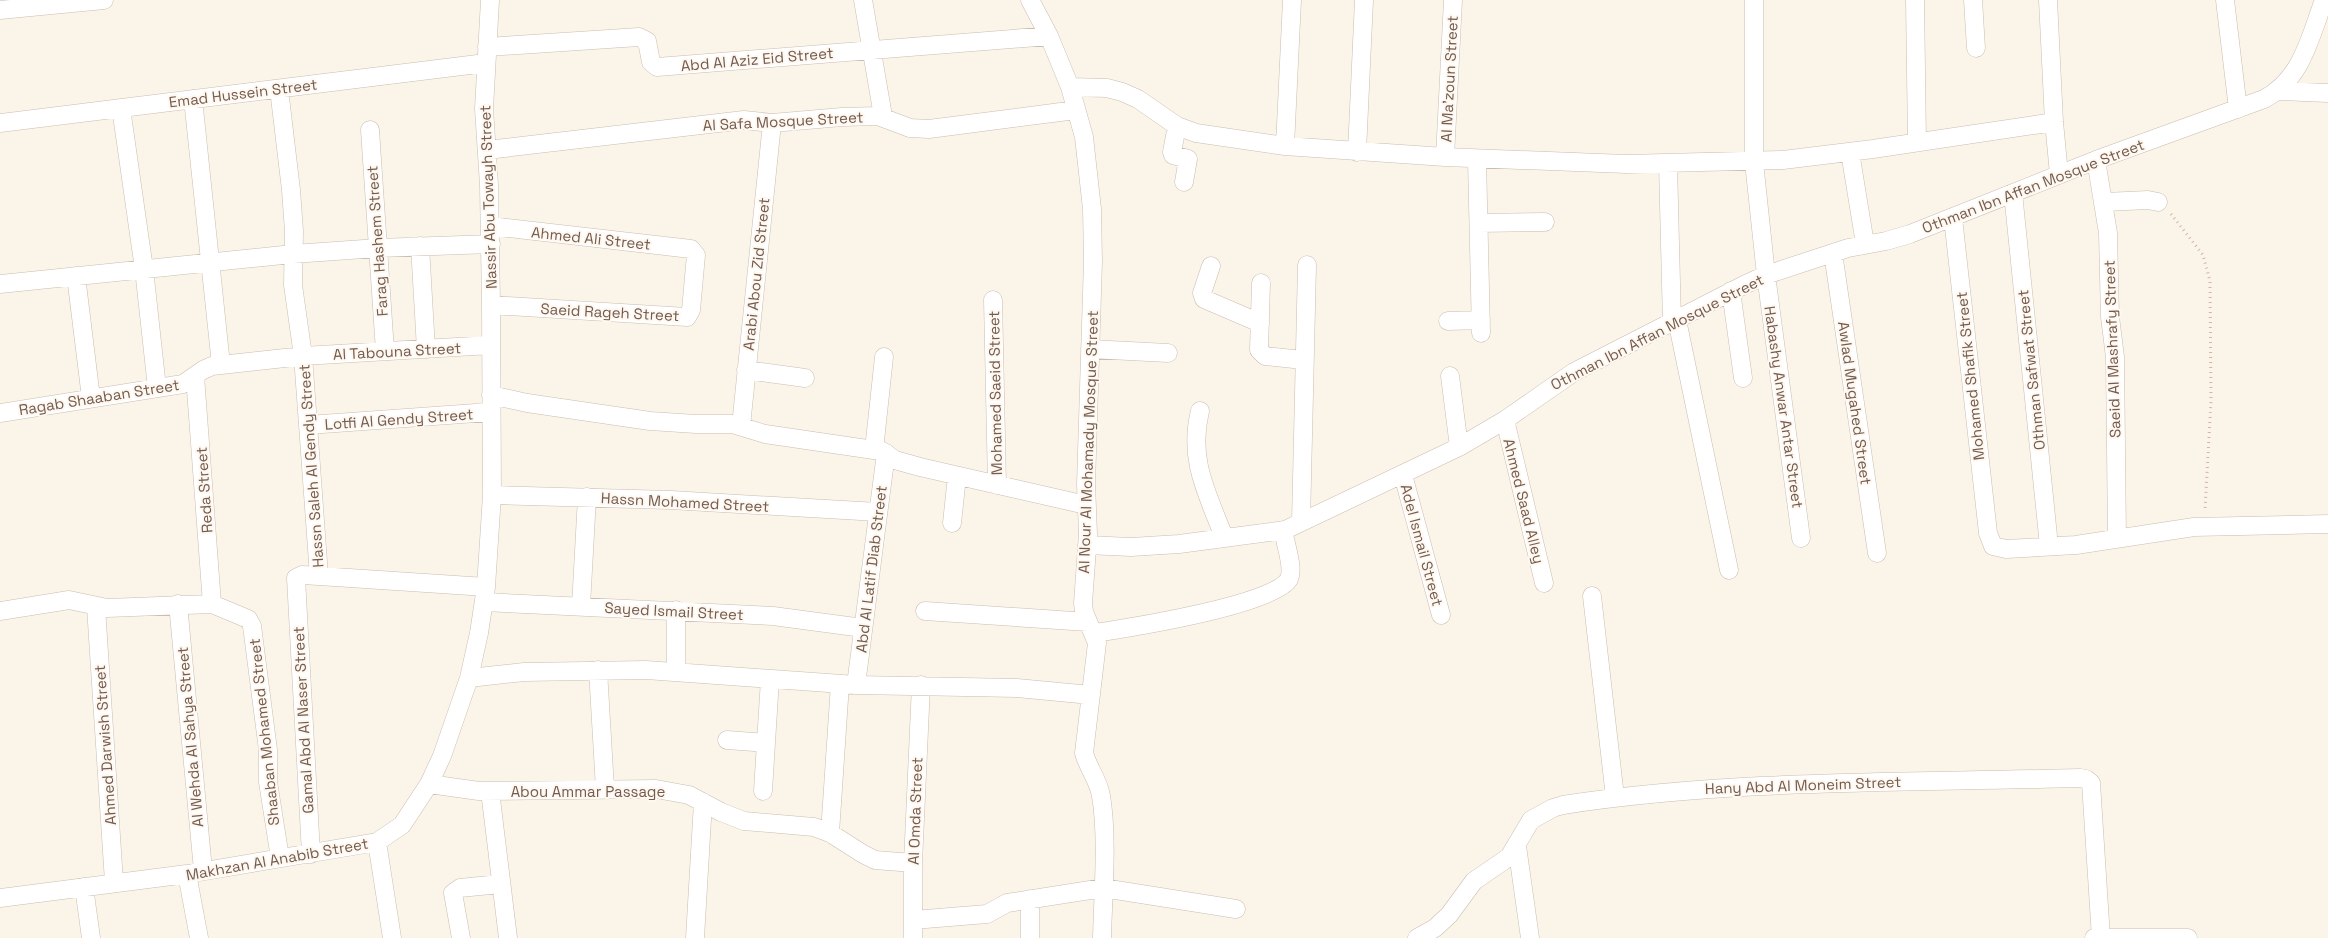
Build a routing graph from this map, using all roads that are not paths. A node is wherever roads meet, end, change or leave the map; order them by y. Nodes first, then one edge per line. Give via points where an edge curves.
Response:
1 (104, 0) edge
2 (490, 0) edge
3 (863, 0) edge
4 (1030, 0) edge
5 (1292, 0) edge
6 (1364, 0) edge
7 (1453, 0) edge
8 (1754, 0) edge
9 (1915, 0) edge
10 (1973, 0) edge
11 (2048, 0) edge
12 (2225, 0) edge
13 (2324, 0) edge
14 (0, 10) edge
15 (1048, 36) junction
16 (1976, 48) dead end
17 (872, 50) junction
18 (486, 55) junction
19 (1070, 87) junction
20 (279, 88) junction
21 (2278, 91) junction
22 (2328, 93) edge
23 (193, 99) junction
24 (121, 108) junction
25 (2238, 109) junction
26 (1076, 110) junction
27 (883, 116) junction
28 (2054, 122) junction
29 (0, 123) edge
30 (772, 123) junction
31 (1177, 126) junction
32 (370, 130) dead end
33 (1917, 142) junction
34 (1285, 146) junction
35 (487, 150) junction
36 (1357, 152) junction
37 (1850, 152) junction
38 (1445, 157) junction
39 (1477, 158) junction
40 (2096, 160) junction
41 (1754, 162) junction
42 (1668, 164) junction
43 (2059, 174) junction
44 (1184, 182) dead end
45 (2013, 193) junction
46 (2105, 202) junction
47 (2158, 202) road end
48 (1953, 218) junction
49 (1545, 222) dead end
50 (1479, 223) junction
51 (490, 235) junction
52 (1865, 244) junction
53 (420, 246) junction
54 (378, 248) junction
55 (691, 249) joint
56 (1833, 253) junction
57 (293, 254) junction
58 (212, 262) junction
59 (1307, 265) dead end
60 (1211, 266) dead end
61 (144, 269) junction
62 (1766, 275) junction
63 (76, 276) junction
64 (1262, 282) dead end
65 (0, 284) edge
66 (1731, 291) junction
67 (993, 300) dead end
68 (491, 305) junction
69 (1448, 321) dead end
70 (1674, 321) junction
71 (1260, 323) junction
72 (491, 345) junction
73 (426, 349) junction
74 (1090, 349) junction
75 (385, 351) junction
76 (1168, 353) dead end
77 (303, 356) junction
78 (884, 357) dead end
79 (1303, 360) junction
80 (221, 365) junction
81 (746, 370) junction
82 (196, 376) junction
83 (1450, 376) dead end
84 (805, 378) dead end
85 (1743, 378) dead end
86 (157, 388) junction
87 (91, 398) junction
88 (490, 403) junction
89 (1200, 411) dead end
90 (0, 413) edge
91 (1505, 420) junction
92 (308, 425) junction
93 (740, 426) junction
94 (1460, 448) junction
95 (880, 452) junction
96 (1403, 475) junction
97 (957, 476) junction
98 (997, 486) junction
99 (492, 495) junction
100 (587, 497) junction
101 (1086, 505) junction
102 (878, 512) junction
103 (1301, 522) junction
104 (952, 523) dead end
105 (2328, 524) edge
106 (1285, 530) junction
107 (1224, 537) junction
108 (1802, 538) dead end
109 (2118, 539) junction
110 (1086, 545) junction
111 (2049, 546) junction
112 (1877, 553) dead end
113 (1729, 570) dead end
114 (320, 576) junction
115 (1544, 583) dead end
116 (296, 586) joint
117 (485, 595) junction
118 (1592, 596) dead end
119 (178, 604) junction
120 (212, 604) junction
121 (581, 606) junction
122 (96, 607) junction
123 (676, 610) junction
124 (0, 611) edge
125 (924, 611) dead end
126 (1441, 615) dead end
127 (1091, 627) junction
128 (863, 628) junction
129 (598, 670) junction
130 (676, 672) junction
131 (469, 678) junction
132 (770, 679) junction
133 (848, 684) junction
134 (921, 685) junction
135 (1091, 695) junction
136 (727, 740) dead end
137 (766, 743) junction
138 (429, 784) junction
139 (605, 789) junction
140 (490, 791) junction
141 (763, 791) dead end
142 (1615, 797) junction
143 (703, 802) junction
144 (830, 833) junction
145 (377, 842) junction
146 (1517, 846) junction
147 (311, 854) junction
148 (280, 858) junction
149 (913, 863) junction
150 (195, 872) junction
151 (114, 882) junction
152 (500, 884) junction
153 (84, 887) junction
154 (1103, 888) junction
155 (0, 898) edge
156 (1030, 899) junction
157 (1236, 909) dead end
158 (913, 929) edge
159 (91, 938) edge
160 (199, 938) edge
161 (392, 938) edge
162 (461, 938) edge
163 (508, 938) edge
164 (695, 938) edge
165 (1030, 938) edge
166 (1102, 938) edge
167 (1417, 938) edge
168 (1530, 938) edge
169 (2094, 938) edge
170 (2101, 938) edge
171 (2188, 938) edge

1 - 14 street
2 - 18 street, Nassir Abu Towayh Street
3 - 17 street
4 - 15 street, Al Nour Al Mohamady Mosque Street
5 - 34 street
6 - 36 street
7 - 38 street, Al Ma'zoun Street
8 - 41 street, Habashy Anwar Antar Street
9 - 33 street
10 - 16 street
11 - 28 street
12 - 25 street
13 - 21 street, Othman Ibn Affan Mosque Street via 2300,65
15 - 17 street, Abd Al Aziz Eid Street
15 - 19 street, Al Nour Al Mohamady Mosque Street
17 - 18 street, Abd Al Aziz Eid Street via 657,67 651,62 647,41 639,37
17 - 27 street
18 - 20 street, Emad Hussein Street
18 - 35 street, Nassir Abu Towayh Street via 484,109
19 - 26 street, Al Nour Al Mohamady Mosque Street
19 - 31 street via 1107,88 1122,92
20 - 23 street, Emad Hussein Street
20 - 57 street, Hassn Saleh Al Gendy Street via 292,190
21 - 22 street
21 - 25 street, Othman Ibn Affan Mosque Street
23 - 24 street, Emad Hussein Street
23 - 58 street
24 - 29 street, Emad Hussein Street
24 - 61 street
25 - 40 street, Othman Ibn Affan Mosque Street
26 - 27 street, Al Safa Mosque Street via 929,129 910,128
26 - 74 street, Al Nour Al Mohamady Mosque Street via 1084,136 1092,210
27 - 30 street, Al Safa Mosque Street via 842,116
28 - 33 street
28 - 43 street
30 - 35 street, Al Safa Mosque Street via 744,120
30 - 81 street, Arabi Abou Zid Street
31 - 34 street
31 - 44 street via 1172,152 1188,159
32 - 54 street, Farag Hashem Street
33 - 37 street
34 - 36 street
35 - 51 street, Nassir Abu Towayh Street
36 - 38 street
37 - 41 street
37 - 52 street
38 - 39 street
39 - 42 street
39 - 50 street
40 - 43 street, Othman Ibn Affan Mosque Street
40 - 46 street, Saeid Al Mashrafy Street
41 - 42 street
41 - 62 street, Habashy Anwar Antar Street
42 - 70 street
43 - 45 street, Othman Ibn Affan Mosque Street
45 - 48 street, Othman Ibn Affan Mosque Street
45 - 111 street, Othman Safwat Street
46 - 47 street
46 - 109 street, Saeid Al Mashrafy Street via 2115,357
48 - 52 street, Othman Ibn Affan Mosque Street via 1898,238
48 - 111 street, Mohamed Shafik Street via 1988,534 1993,546 1999,548
49 - 50 street
50 - 69 street via 1481,327
51 - 53 street, Ahmed Ali Street
51 - 55 street, Ahmed Ali Street
51 - 68 street, Nassir Abu Towayh Street
52 - 56 street, Othman Ibn Affan Mosque Street
53 - 54 street, Ahmed Ali Street
53 - 73 street
54 - 57 street, Ahmed Ali Street
54 - 75 street, Farag Hashem Street
55 - 68 street, Saeid Rageh Street via 695,251 696,259 691,310 687,317
56 - 62 street, Othman Ibn Affan Mosque Street
56 - 112 street, Awlad Mugahed Street
57 - 58 street, Ahmed Ali Street
57 - 77 street, Hassn Saleh Al Gendy Street via 293,285
58 - 61 street, Ahmed Ali Street
58 - 80 street
59 - 79 street
60 - 71 street via 1202,293 1204,299
61 - 63 street, Ahmed Ali Street
61 - 86 street
62 - 66 street, Othman Ibn Affan Mosque Street
62 - 108 street, Habashy Anwar Antar Street
63 - 65 street, Ahmed Ali Street
63 - 87 street
64 - 71 street
66 - 70 street, Othman Ibn Affan Mosque Street
66 - 85 street
67 - 98 street, Mohamed Saeid Street
68 - 72 street, Nassir Abu Towayh Street
70 - 91 street, Othman Ibn Affan Mosque Street via 1574,372
70 - 113 street
71 - 79 street via 1261,354
72 - 73 street, Al Tabouna Street
72 - 88 street, Nassir Abu Towayh Street
73 - 75 street, Al Tabouna Street
74 - 76 street
74 - 101 street, Al Nour Al Mohamady Mosque Street
75 - 77 street, Al Tabouna Street
77 - 80 street, Al Tabouna Street
77 - 92 street, Hassn Saleh Al Gendy Street
78 - 95 street, Abd Al Latif Diab Street
79 - 103 street
80 - 82 street, Ragab Shaaban Street via 207,367
81 - 84 street
81 - 93 street, Arabi Abou Zid Street
82 - 86 street, Ragab Shaaban Street via 183,384
82 - 120 street, Reda Street
83 - 94 street
86 - 87 street, Ragab Shaaban Street
87 - 90 street, Ragab Shaaban Street
88 - 92 street, Lotfi Al Gendy Street
88 - 93 street, Lotfi Al Gendy Street via 527,403 650,421
88 - 99 street, Makhzan Al Anabib Street
89 - 107 street via 1195,439 1197,463
91 - 94 street, Othman Ibn Affan Mosque Street
91 - 115 street, Ahmed Saad Alley
92 - 114 street, Hassn Saleh Al Gendy Street
93 - 95 street, Lotfi Al Gendy Street via 765,434
94 - 96 street, Othman Ibn Affan Mosque Street
95 - 97 street, Lotfi Al Gendy Street via 895,460
95 - 102 street, Abd Al Latif Diab Street
96 - 103 street, Othman Ibn Affan Mosque Street
96 - 126 street, Adel Ismail Street
97 - 98 street, Lotfi Al Gendy Street
97 - 104 street
98 - 101 street, Lotfi Al Gendy Street
99 - 100 street, Hassn Mohamed Street
99 - 117 street, Makhzan Al Anabib Street
100 - 102 street, Hassn Mohamed Street
100 - 121 street
101 - 110 street, Al Nour Al Mohamady Mosque Street
102 - 128 street, Abd Al Latif Diab Street
103 - 106 street, Othman Ibn Affan Mosque Street
105 - 109 street via 2204,526
106 - 107 street, Othman Ibn Affan Mosque Street
106 - 127 street via 1290,575 1286,584 1269,594 1161,622
107 - 110 street, Othman Ibn Affan Mosque Street via 1131,547
109 - 111 street
110 - 127 street, Al Nour Al Mohamady Mosque Street via 1083,602
114 - 116 street, Sayed Ismail Street via 299,576
114 - 117 street, Sayed Ismail Street
116 - 147 street, Gamal Abd Al Naser Street
117 - 121 street, Sayed Ismail Street
117 - 131 street, Makhzan Al Anabib Street
118 - 142 street
119 - 120 street, Shaaban Mohamed Street
119 - 122 street, Shaaban Mohamed Street
119 - 150 street, Al Wehda Al Sahya Street
120 - 148 street, Shaaban Mohamed Street via 244,616 252,626 268,750 268,782
121 - 123 street, Sayed Ismail Street
122 - 124 street, Shaaban Mohamed Street via 60,600
122 - 151 street, Ahmed Darwish Street
123 - 128 street, Sayed Ismail Street via 773,616
123 - 130 street
125 - 127 street
127 - 135 street, Al Nour Al Mohamady Mosque Street via 1097,642
128 - 133 street, Abd Al Latif Diab Street
129 - 130 street
129 - 131 street via 524,672
129 - 139 street
130 - 132 street
131 - 138 street, Makhzan Al Anabib Street
132 - 133 street
132 - 137 street
133 - 134 street
133 - 144 street, Abd Al Latif Diab Street
134 - 135 street via 1017,688
134 - 149 street, Al Omda Street
135 - 154 street, Al Nour Al Mohamady Mosque Street via 1084,753 1101,794
136 - 137 street
137 - 141 street
138 - 140 street, Abou Ammar Passage
138 - 145 street, Makhzan Al Anabib Street via 402,825
139 - 140 street, Abou Ammar Passage
139 - 143 street, Abou Ammar Passage via 666,790
140 - 152 street
142 - 146 street, Hany Abd Al Moneim Street via 1553,808 1526,825
142 - 170 street, Hany Abd Al Moneim Street via 1702,788 2086,778 2092,790
143 - 144 street, Abou Ammar Passage via 744,821 814,827
143 - 164 street
144 - 149 street, Abou Ammar Passage via 869,857
145 - 147 street, Makhzan Al Anabib Street
145 - 161 street
146 - 167 street, Hany Abd Al Moneim Street via 1509,857 1474,881 1449,915
146 - 168 street
147 - 148 street, Makhzan Al Anabib Street
148 - 150 street, Makhzan Al Anabib Street
149 - 158 street, Al Omda Street
150 - 151 street, Makhzan Al Anabib Street
150 - 160 street, Al Wehda Al Sahya Street
151 - 153 street, Makhzan Al Anabib Street
152 - 162 street via 460,888 453,893
152 - 163 street
153 - 155 street, Makhzan Al Anabib Street
153 - 159 street
154 - 156 street
154 - 157 street
154 - 166 street, Al Nour Al Mohamady Mosque Street
156 - 158 street via 1007,903 987,914
156 - 165 street
169 - 170 street
170 - 171 street

